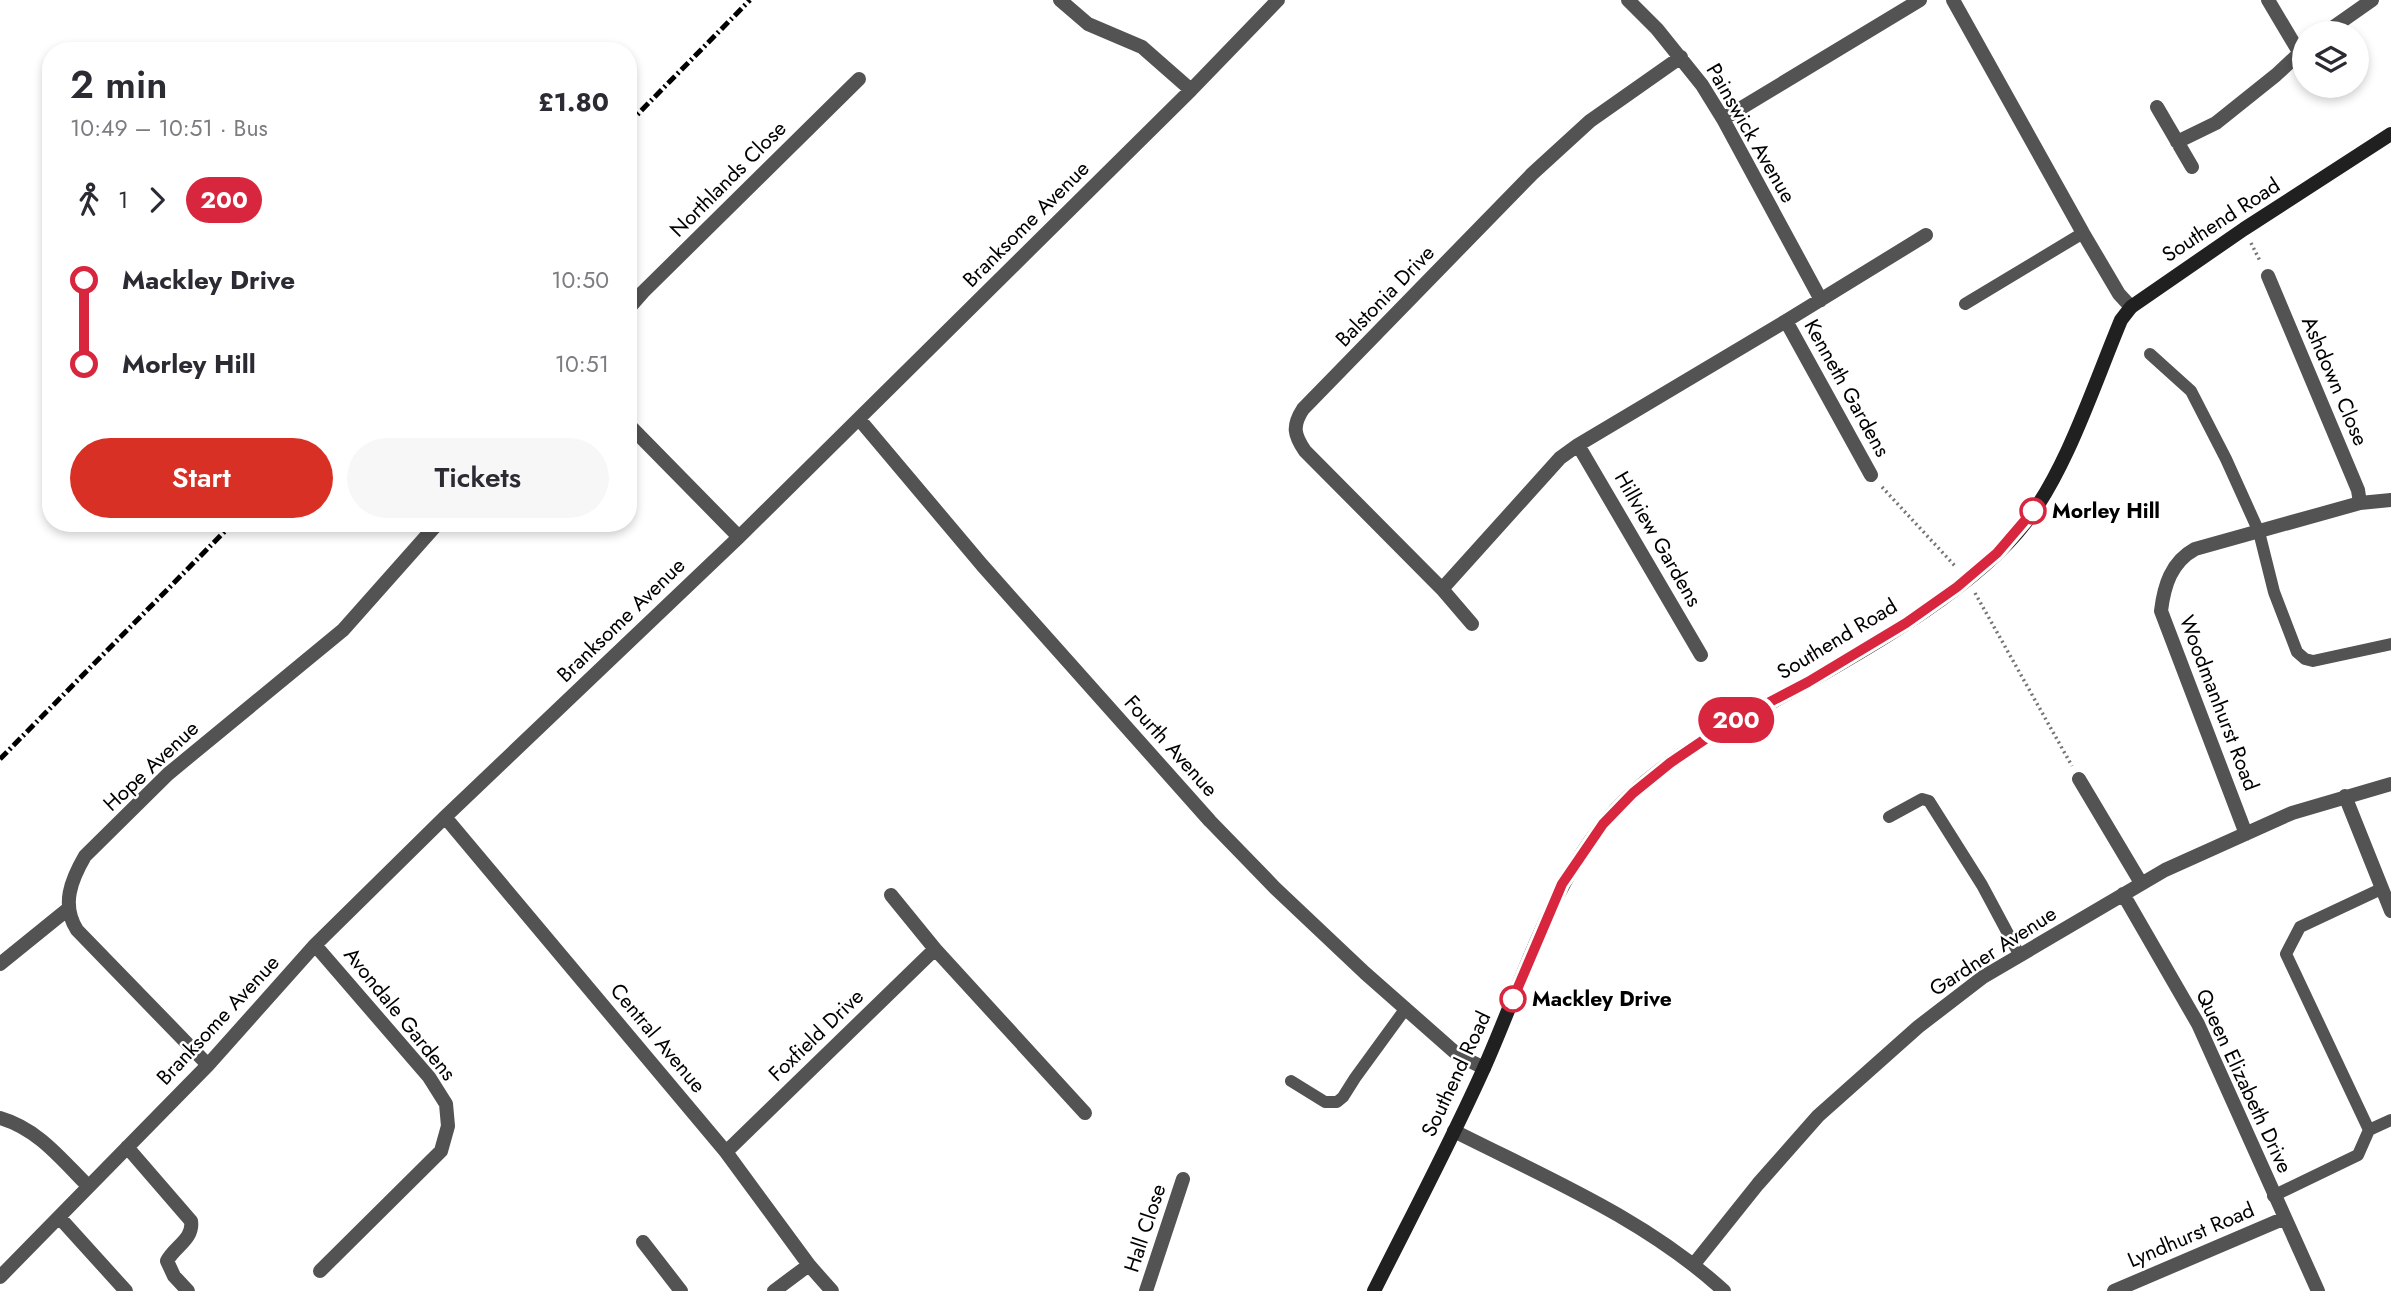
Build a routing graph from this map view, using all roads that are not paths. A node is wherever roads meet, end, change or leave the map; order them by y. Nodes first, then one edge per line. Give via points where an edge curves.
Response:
1 (1060, 0) edge
2 (1278, 0) edge
3 (1628, 0) edge
4 (1920, 0) edge
5 (1953, 0) edge
6 (2268, 0) edge
7 (2372, 0) edge
8 (2343, 21) edge
9 (2292, 35) edge
10 (1681, 57) junction
11 (2292, 60) edge
12 (859, 79) dead end
13 (1191, 90) junction
14 (2157, 107) dead end
15 (1723, 119) junction
16 (2391, 134) edge
17 (2177, 142) junction
18 (2192, 167) dead end
19 (2082, 233) junction
20 (1926, 235) dead end
21 (2268, 276) road end
22 (637, 299) edge
23 (1821, 300) junction
24 (1965, 304) dead end
25 (2131, 307) junction
26 (1786, 321) junction
27 (2150, 354) dead end
28 (859, 419) junction
29 (637, 433) edge
30 (1578, 445) junction
31 (1871, 475) road end
32 (2391, 500) edge
33 (2360, 503) junction
34 (2259, 531) junction
35 (430, 532) edge
36 (739, 537) junction
37 (1442, 589) junction
38 (1472, 624) dead end
39 (2391, 644) edge
40 (1701, 655) dead end
41 (2079, 779) road end
42 (2391, 784) edge
43 (2345, 796) junction
44 (445, 817) junction
45 (1889, 817) dead end
46 (2246, 834) junction
47 (2141, 883) junction
48 (2381, 889) junction
49 (2123, 894) junction
50 (891, 895) dead end
51 (68, 909) junction
52 (2391, 911) edge
53 (316, 945) junction
54 (935, 949) junction
55 (2020, 956) junction
56 (0, 964) edge
57 (1406, 1008) junction
58 (208, 1065) junction
59 (1484, 1068) junction
60 (1291, 1081) dead end
61 (1085, 1113) dead end
62 (0, 1118) edge
63 (2391, 1120) edge
64 (2369, 1130) junction
65 (1454, 1131) junction
66 (127, 1147) junction
67 (726, 1152) junction
68 (1184, 1179) dead end
69 (88, 1186) junction
70 (2273, 1196) junction
71 (59, 1217) junction
72 (2285, 1218) junction
73 (643, 1242) dead end
74 (1694, 1264) junction
75 (809, 1265) junction
76 (320, 1271) dead end
77 (0, 1277) edge
78 (126, 1291) edge
79 (188, 1291) edge
80 (681, 1291) edge
81 (774, 1291) edge
82 (832, 1291) edge
83 (1146, 1291) edge
84 (1374, 1291) edge
85 (1724, 1291) edge
86 (2113, 1291) edge
87 (2318, 1291) edge

1 - 13 street via 1088,24 1142,47
2 - 13 street, Branksome Avenue
3 - 10 street, Painswick Avenue
4 - 15 street
5 - 19 street
6 - 9 street
7 - 8 street
10 - 15 street, Painswick Avenue
10 - 37 street, Balstonia Drive via 1590,121 1542,165 1296,420 1296,439 1305,451
11 - 17 street via 2216,123
12 - 22 street, Northlands Close
13 - 28 street, Branksome Avenue
14 - 17 street
15 - 23 street, Painswick Avenue
16 - 25 street, Southend Road
17 - 18 street
19 - 24 lane
19 - 25 street
20 - 23 street
21 - 33 street, Ashdown Close
23 - 26 street
25 - 59 street, Southend Road via 2121,320 2047,490 1997,553 1906,623 1726,725 1670,763 1603,824 1562,884
26 - 30 street
26 - 31 street, Kenneth Gardens
27 - 34 lane via 2191,391
28 - 36 street, Branksome Avenue
28 - 57 street, Fourth Avenue via 1210,821 1293,906
29 - 36 street
30 - 37 street via 1560,458
30 - 40 street, Hillview Gardens
32 - 33 street, Woodmanhurst Road
33 - 34 street, Woodmanhurst Road
34 - 39 lane via 2274,592 2297,652 2305,659
34 - 46 street, Woodmanhurst Road via 2184,555 2164,587 2161,611
35 - 51 street, Hope Avenue via 343,630 169,774 85,856
36 - 44 street, Branksome Avenue
37 - 38 street, Balstonia Drive
41 - 47 street
42 - 43 street, Gardner Avenue
43 - 46 street, Gardner Avenue
43 - 48 street
44 - 53 street, Branksome Avenue
44 - 67 street, Central Avenue
45 - 55 lane via 1922,799 1929,801
46 - 47 street, Gardner Avenue
47 - 49 street, Gardner Avenue
48 - 52 street
48 - 64 lane via 2300,927 2286,954
49 - 55 street, Gardner Avenue
49 - 70 street, Queen Elizabeth Drive via 2198,1024
50 - 54 street
51 - 56 street
51 - 58 street via 77,930
53 - 58 street, Branksome Avenue
53 - 76 street, Avondale Gardens via 429,1077 446,1104 449,1126 441,1151
54 - 61 street
54 - 67 street, Foxfield Drive
55 - 74 street, Gardner Avenue via 1983,977 1856,1080 1758,1184
57 - 59 street, Fourth Avenue via 1458,1055
57 - 60 lane via 1337,1102 1325,1102
58 - 66 street, Branksome Avenue
59 - 65 street, Southend Road
62 - 69 street via 23,1126
63 - 64 lane
64 - 70 lane via 2358,1155
65 - 74 street via 1621,1217
65 - 84 street, Southend Road
66 - 69 street, Branksome Avenue
66 - 79 street via 191,1221 188,1236 167,1261
67 - 75 street, Central Avenue
68 - 83 street, Hall Close
69 - 71 street, Branksome Avenue
70 - 72 street, Queen Elizabeth Drive
71 - 77 street, Branksome Avenue
71 - 78 street
72 - 86 street, Lyndhurst Road
72 - 87 street, Queen Elizabeth Drive
73 - 80 street
74 - 85 street
75 - 81 street
75 - 82 street, Central Avenue

